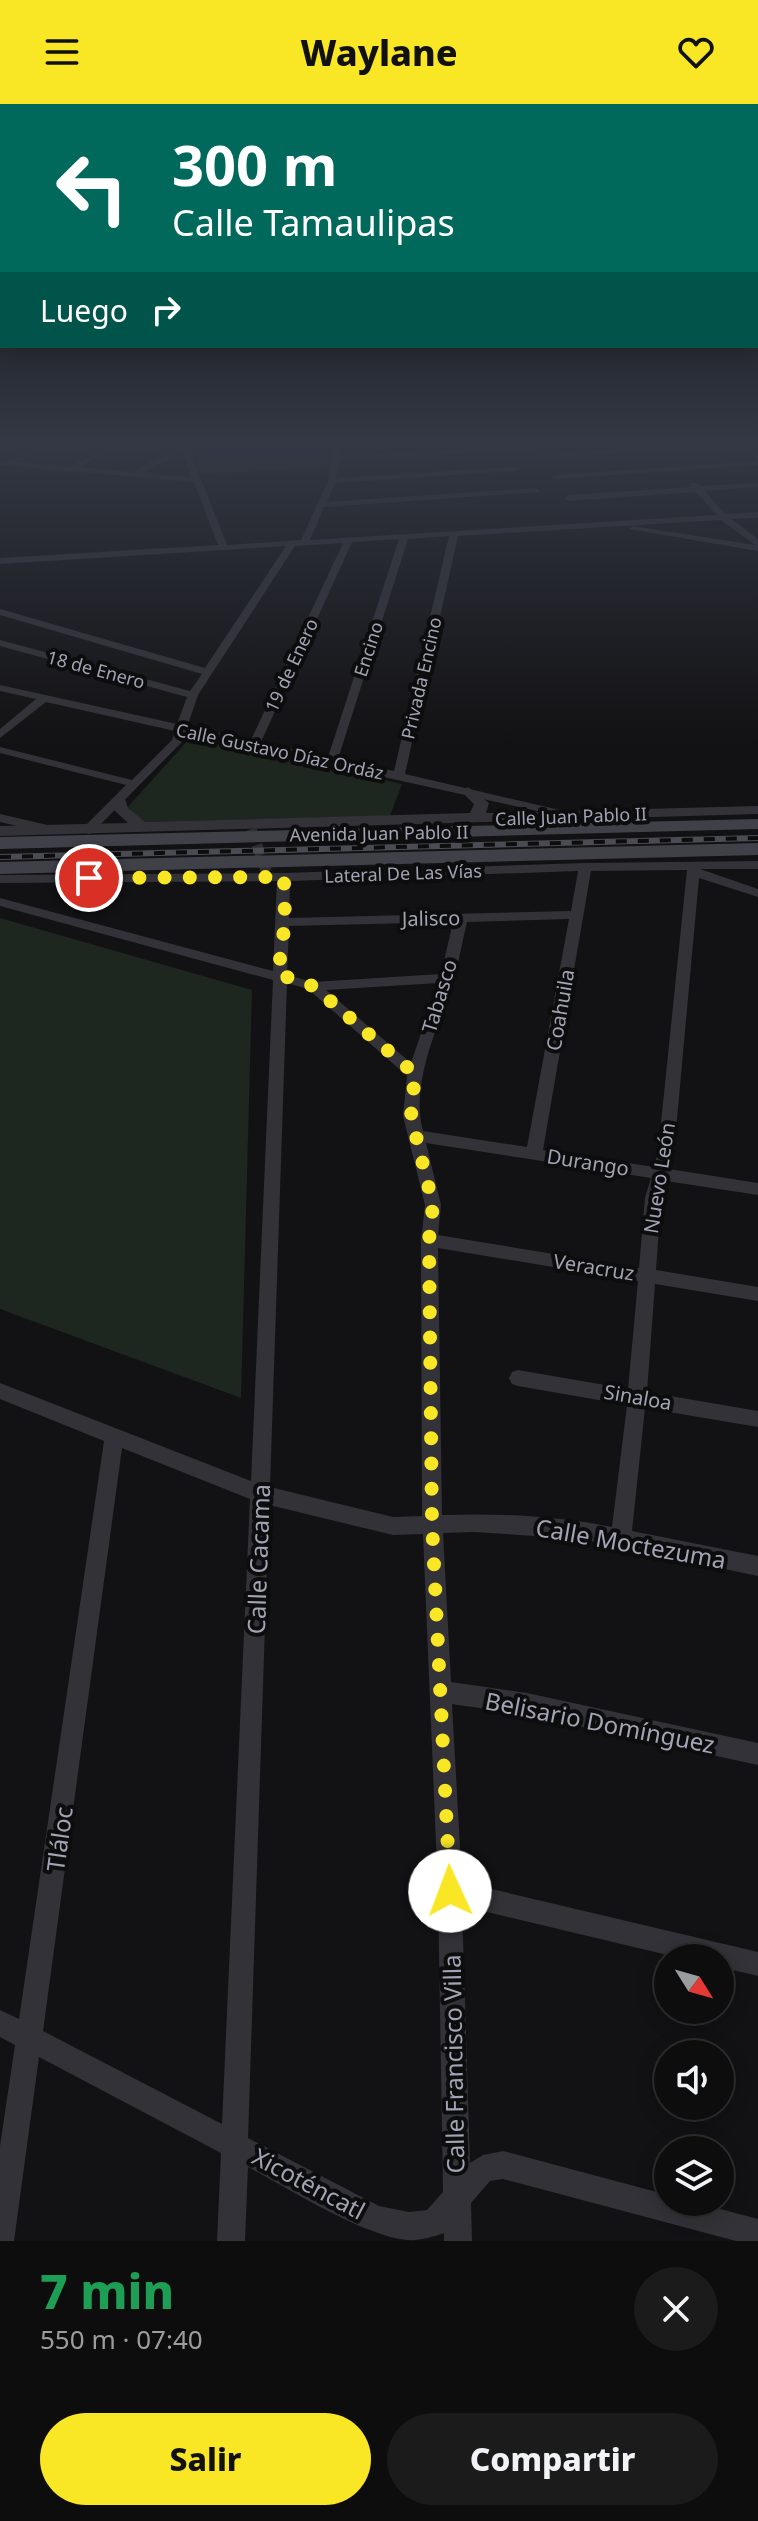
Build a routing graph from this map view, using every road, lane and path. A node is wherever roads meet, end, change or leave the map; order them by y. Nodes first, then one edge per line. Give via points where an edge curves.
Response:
1 (263, 546) edge
2 (291, 546) edge
3 (346, 546) edge
4 (401, 546) edge
5 (451, 546) edge
6 (224, 548) joint
7 (0, 561) edge
8 (0, 612) edge
9 (0, 643) edge
10 (207, 672) junction
11 (0, 688) edge
12 (193, 695) junction
13 (44, 698) junction
14 (183, 731) junction
15 (0, 735) edge
16 (254, 746) junction
17 (0, 750) edge
18 (332, 761) junction
19 (399, 776) junction
20 (135, 784) junction
21 (468, 791) junction
22 (119, 799) junction
23 (758, 810) edge
24 (560, 814) junction
25 (0, 818) edge
26 (469, 820) junction
27 (758, 824) edge
28 (143, 828) junction
29 (52, 830) junction
30 (88, 830) junction
31 (0, 831) edge
32 (0, 843) edge
33 (758, 849) edge
34 (758, 865) edge
35 (585, 867) junction
36 (0, 868) edge
37 (694, 870) junction
38 (273, 876) junction
39 (0, 879) edge
40 (758, 893) edge
41 (0, 902) edge
42 (577, 915) junction
43 (461, 918) junction
44 (285, 922) junction
45 (278, 974) junction
46 (447, 978) junction
47 (313, 986) junction
48 (415, 1074) junction
49 (417, 1136) junction
50 (534, 1154) junction
51 (657, 1173) junction
52 (758, 1189) edge
53 (429, 1240) junction
54 (645, 1276) junction
55 (758, 1294) edge
56 (518, 1378) dead end
57 (0, 1391) edge
58 (637, 1396) junction
59 (758, 1419) edge
60 (114, 1436) junction
61 (261, 1494) junction
62 (432, 1523) junction
63 (621, 1536) junction
64 (758, 1566) edge
65 (442, 1692) junction
66 (758, 1754) edge
67 (450, 1891) junction
68 (758, 1964) edge
69 (0, 2023) edge
70 (31, 2040) junction
71 (236, 2144) junction
72 (455, 2201) junction
73 (758, 2233) edge
74 (0, 2241) edge
75 (231, 2241) edge
76 (458, 2241) edge

1 - 6 street
2 - 10 street
3 - 16 street, 19 de Enero
4 - 18 street, Encino
5 - 19 street, Privada Encino
6 - 7 street
8 - 10 street
9 - 12 street, 18 de Enero
10 - 12 street
11 - 13 street, Calle Gustavo Díaz Ordáz
12 - 14 street
13 - 14 street, Calle Gustavo Díaz Ordáz
13 - 15 street
14 - 16 street, Calle Gustavo Díaz Ordáz
14 - 20 street
16 - 18 street, Calle Gustavo Díaz Ordáz
17 - 20 street
18 - 19 street, Calle Gustavo Díaz Ordáz
19 - 21 street, Calle Gustavo Díaz Ordáz
20 - 22 street
21 - 24 street, Calle Gustavo Díaz Ordáz
21 - 26 street via 482,803
22 - 28 street via 121,810
22 - 30 street
23 - 24 street, Calle Juan Pablo II
24 - 26 street, Calle Juan Pablo II
25 - 29 street
26 - 28 street, Calle Juan Pablo II
27 - 32 main road, Avenida Juan Pablo II
28 - 30 street, Calle Juan Pablo II
29 - 30 street, Calle Juan Pablo II
29 - 31 street, Calle Juan Pablo II
33 - 36 main road, Avenida Juan Pablo II
34 - 37 street, Lateral De Las Vías
35 - 37 street, Lateral De Las Vías
35 - 38 street, Lateral De Las Vías
35 - 42 street, Coahuila
37 - 40 street
37 - 51 street, Nuevo León via 666,1152
38 - 39 street, Lateral De Las Vías
38 - 44 street, Calle Cacama
41 - 45 street
42 - 43 street, Jalisco
42 - 50 street, Coahuila
43 - 44 street, Jalisco
43 - 46 street, Tabasco
44 - 45 street, Calle Cacama
45 - 47 street
45 - 61 street, Calle Cacama
46 - 47 street
46 - 48 street, Tabasco
47 - 48 street
48 - 49 street, Calle Francisco Villa via 411,1116
49 - 50 street, Durango
49 - 53 street, Calle Francisco Villa via 433,1205
50 - 51 street, Durango
51 - 52 street, Durango
51 - 54 street, Nuevo León
53 - 54 street, Veracruz
53 - 62 street, Calle Francisco Villa
54 - 55 street, Veracruz
54 - 58 street, Nuevo León
56 - 58 street, Sinaloa
57 - 60 street, Calle Moctezuma
58 - 59 street, Sinaloa
58 - 63 street, Nuevo León
60 - 61 street, Calle Moctezuma
60 - 70 street, Tláloc
61 - 62 street, Calle Moctezuma via 393,1526
61 - 71 street, Calle Cacama
62 - 63 street, Calle Moctezuma via 516,1524
62 - 65 street, Calle Francisco Villa
63 - 64 street, Calle Moctezuma
65 - 66 street, Belisario Domínguez via 527,1704
65 - 67 street, Calle Francisco Villa
67 - 68 street
67 - 72 street, Calle Francisco Villa
69 - 70 street, Xicoténcatl
70 - 71 street, Xicoténcatl
70 - 74 street, Tláloc
71 - 72 street, Xicoténcatl via 376,2219 409,2226 434,2223
71 - 75 street, Calle Cacama
72 - 73 street, Xicoténcatl via 483,2169 503,2165
72 - 76 street, Calle Francisco Villa

